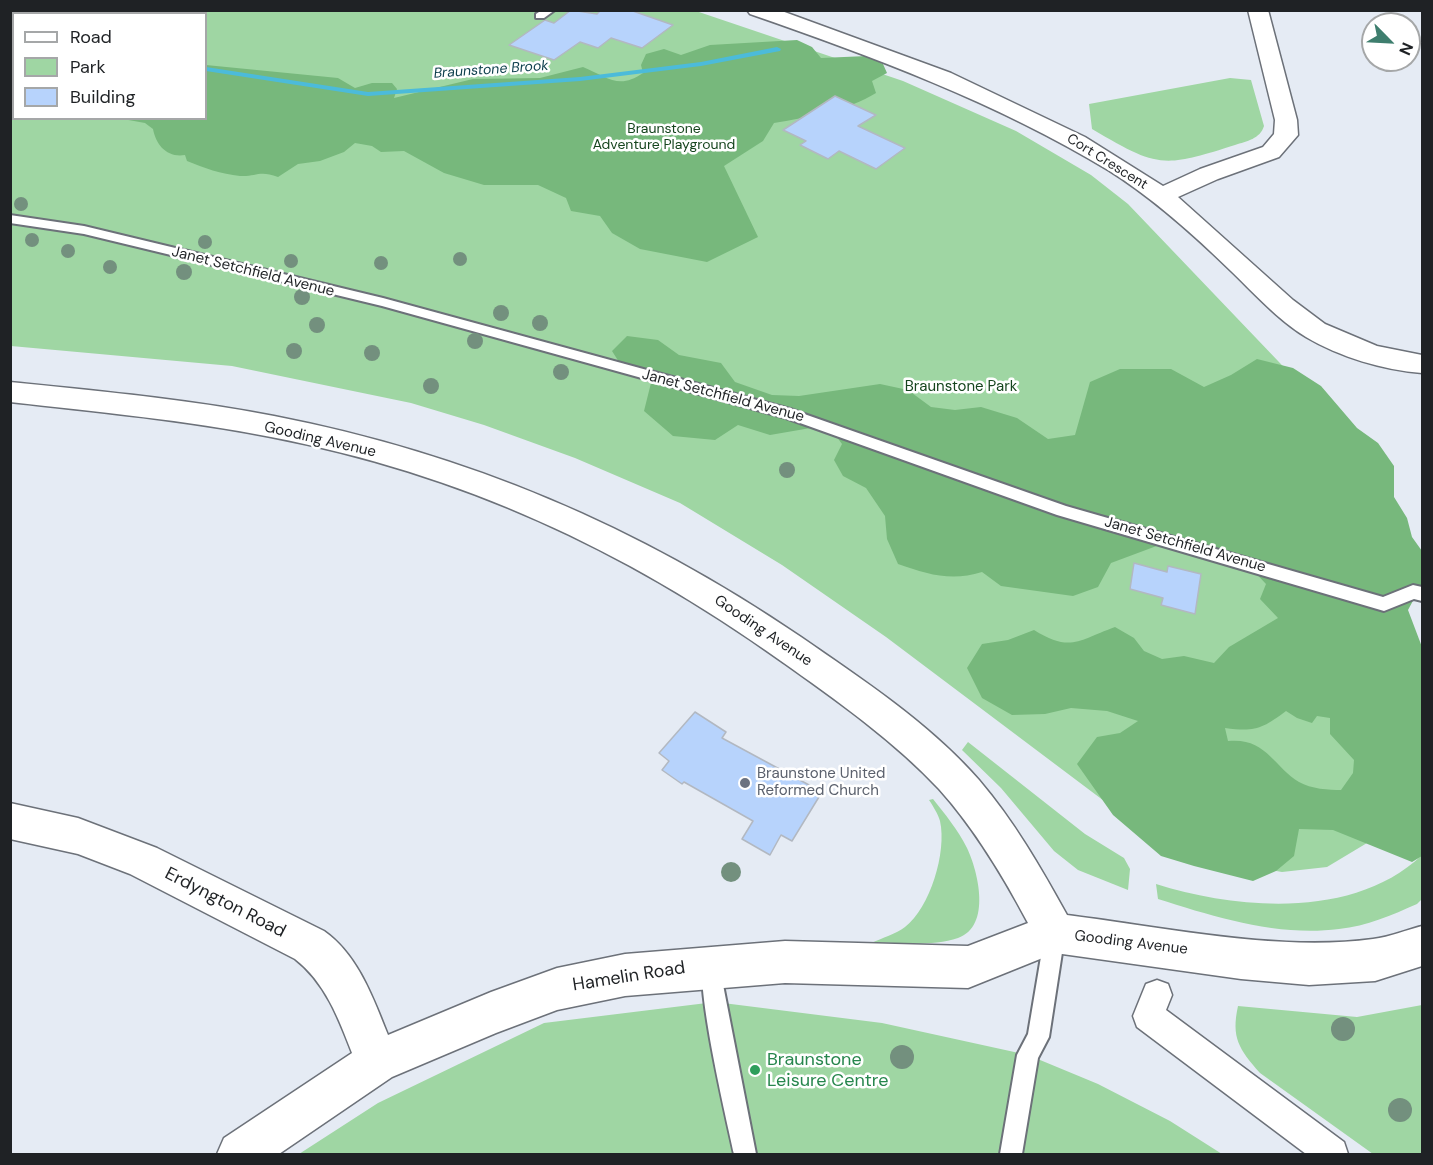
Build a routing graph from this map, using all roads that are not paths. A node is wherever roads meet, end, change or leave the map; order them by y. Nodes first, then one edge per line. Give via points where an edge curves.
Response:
1 (757, 10) edge
2 (1258, 10) edge
3 (1161, 196) junction
4 (10, 219) edge
5 (1422, 364) edge
6 (10, 392) edge
7 (1422, 594) edge
8 (10, 821) edge
9 (1055, 933) junction
10 (1422, 946) edge
11 (711, 966) junction
12 (1157, 995) dead end
13 (377, 1062) junction
14 (240, 1155) edge
15 (745, 1155) edge
16 (1011, 1155) edge
17 (1332, 1155) edge

1 - 3 street, Cort Crescent via 882,53 988,97 1083,146
2 - 3 street via 1286,120 1286,135 1271,152
3 - 5 street, Cort Crescent via 1314,329 1376,356
4 - 7 lane, Janet Setchfield Avenue via 84,230 383,302 790,414 1063,511 1384,604 1413,592
6 - 9 street, Gooding Avenue via 153,407 309,434 433,469 517,498 600,534 686,580 774,636 888,720 965,791 1018,864
8 - 13 street, Erdyngton Road via 50,826 122,852 319,952 350,994
9 - 10 street, Gooding Avenue via 1309,964 1376,960
9 - 11 street, Hamelin Road via 968,968 785,962
9 - 16 lane via 1038,1037 1028,1055
11 - 13 street, Hamelin Road via 625,975 557,988
11 - 15 lane
12 - 17 street via 1148,1016
13 - 14 street, Hamelin Road

